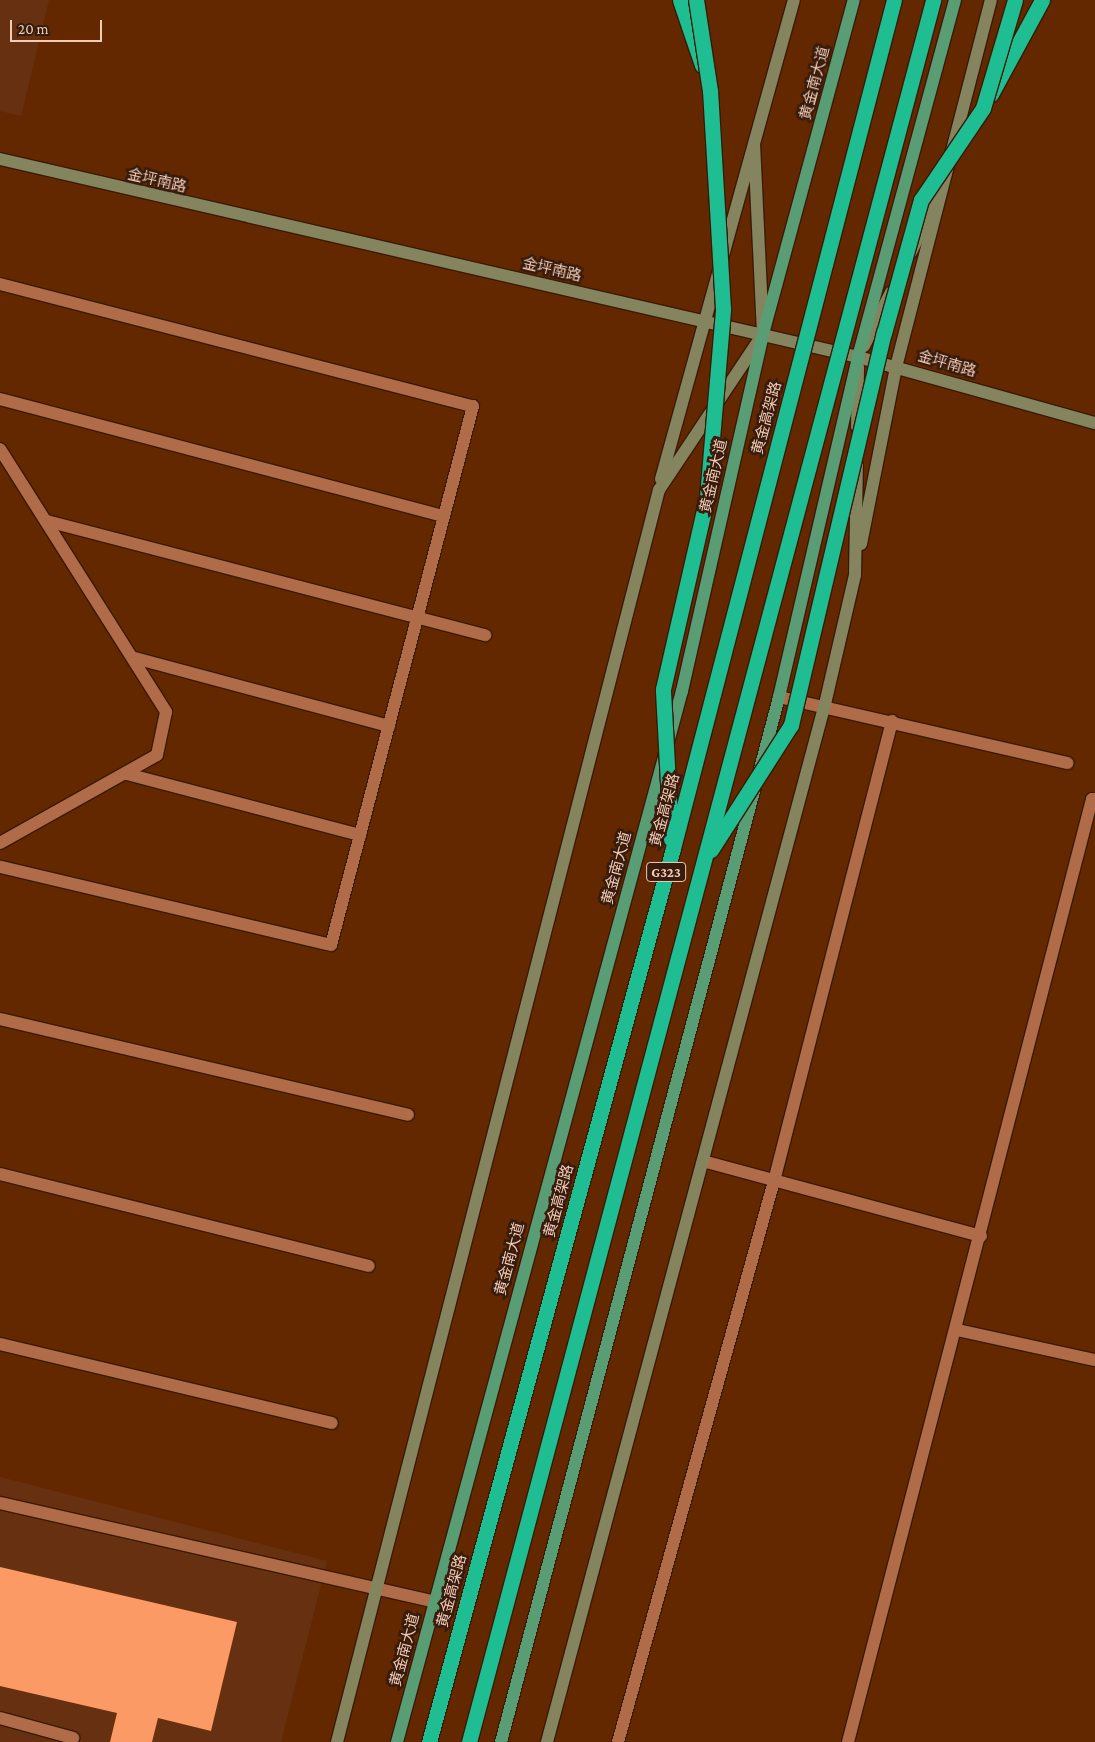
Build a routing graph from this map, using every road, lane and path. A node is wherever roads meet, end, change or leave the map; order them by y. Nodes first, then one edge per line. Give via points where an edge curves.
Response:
1 (680, 0) edge
2 (696, 0) edge
3 (794, 0) edge
4 (854, 0) edge
5 (894, 0) edge
6 (933, 0) edge
7 (955, 0) edge
8 (992, 0) edge
9 (1015, 0) edge
10 (1042, 0) edge
11 (710, 91) junction
12 (983, 108) junction
13 (754, 144) junction
14 (0, 160) edge
15 (936, 204) junction
16 (0, 284) edge
17 (705, 321) junction
18 (763, 334) junction
19 (858, 357) junction
20 (896, 367) junction
21 (0, 399) edge
22 (1095, 423) edge
23 (0, 449) edge
24 (658, 490) junction
25 (444, 516) junction
26 (46, 521) junction
27 (855, 575) junction
28 (417, 617) junction
29 (485, 635) dead end
30 (135, 658) junction
31 (779, 697) junction
32 (825, 704) junction
33 (892, 721) junction
34 (389, 726) junction
35 (1068, 763) dead end
36 (127, 774) junction
37 (1095, 800) edge
38 (360, 835) junction
39 (0, 843) edge
40 (672, 852) junction
41 (703, 862) junction
42 (0, 867) edge
43 (0, 1019) edge
44 (408, 1115) dead end
45 (703, 1161) junction
46 (0, 1174) edge
47 (774, 1181) junction
48 (981, 1236) junction
49 (369, 1266) dead end
50 (957, 1330) junction
51 (0, 1344) edge
52 (1095, 1360) edge
53 (332, 1423) dead end
54 (0, 1503) edge
55 (378, 1588) junction
56 (434, 1602) junction
57 (0, 1718) edge
58 (73, 1738) dead end
59 (337, 1742) edge
60 (397, 1742) edge
61 (429, 1742) edge
62 (469, 1742) edge
63 (501, 1742) edge
64 (547, 1742) edge
65 (618, 1742) edge
66 (848, 1742) edge

1 - 11 highway, bridge
2 - 11 highway, bridge
3 - 13 street
4 - 18 main road, 黄金南大道
5 - 40 highway, 黄金高架路 / G323, bridge
6 - 41 highway, G323, bridge
7 - 19 main road
8 - 15 street
9 - 12 highway, bridge
10 - 12 highway, bridge
11 - 40 highway, bridge via 720,209 721,374 706,497 663,689
12 - 41 highway, bridge via 921,200 884,333 791,725
13 - 17 street
13 - 18 street
14 - 17 street, 金坪南路
15 - 19 street
15 - 20 street
16 - 25 street via 473,406
17 - 18 street, 金坪南路
17 - 24 street
18 - 19 street, 金坪南路
18 - 24 street
18 - 56 main road, 黄金南大道 via 682,691
19 - 20 street, 金坪南路
19 - 27 street
19 - 31 main road
20 - 22 street, 金坪南路
20 - 27 street
21 - 25 street
23 - 26 street
24 - 55 street
25 - 28 street
26 - 28 street
26 - 30 street
27 - 32 street
28 - 29 street
28 - 34 street
30 - 34 street
30 - 36 street via 166,712 157,755
31 - 32 street
31 - 63 main road
32 - 33 street
32 - 45 street
33 - 35 street
33 - 47 street
34 - 38 street
36 - 38 street
36 - 39 street
37 - 48 street via 1089,808
38 - 42 street via 331,946
40 - 61 highway, 黄金高架路 / G323, bridge
41 - 62 highway, G323, bridge
43 - 44 street
45 - 47 street
45 - 64 street
46 - 49 street
47 - 48 street
47 - 65 street
48 - 50 street
50 - 52 street
50 - 66 street
51 - 53 street
54 - 55 street
55 - 56 street
55 - 59 street
56 - 60 main road, 黄金南大道
57 - 58 street

